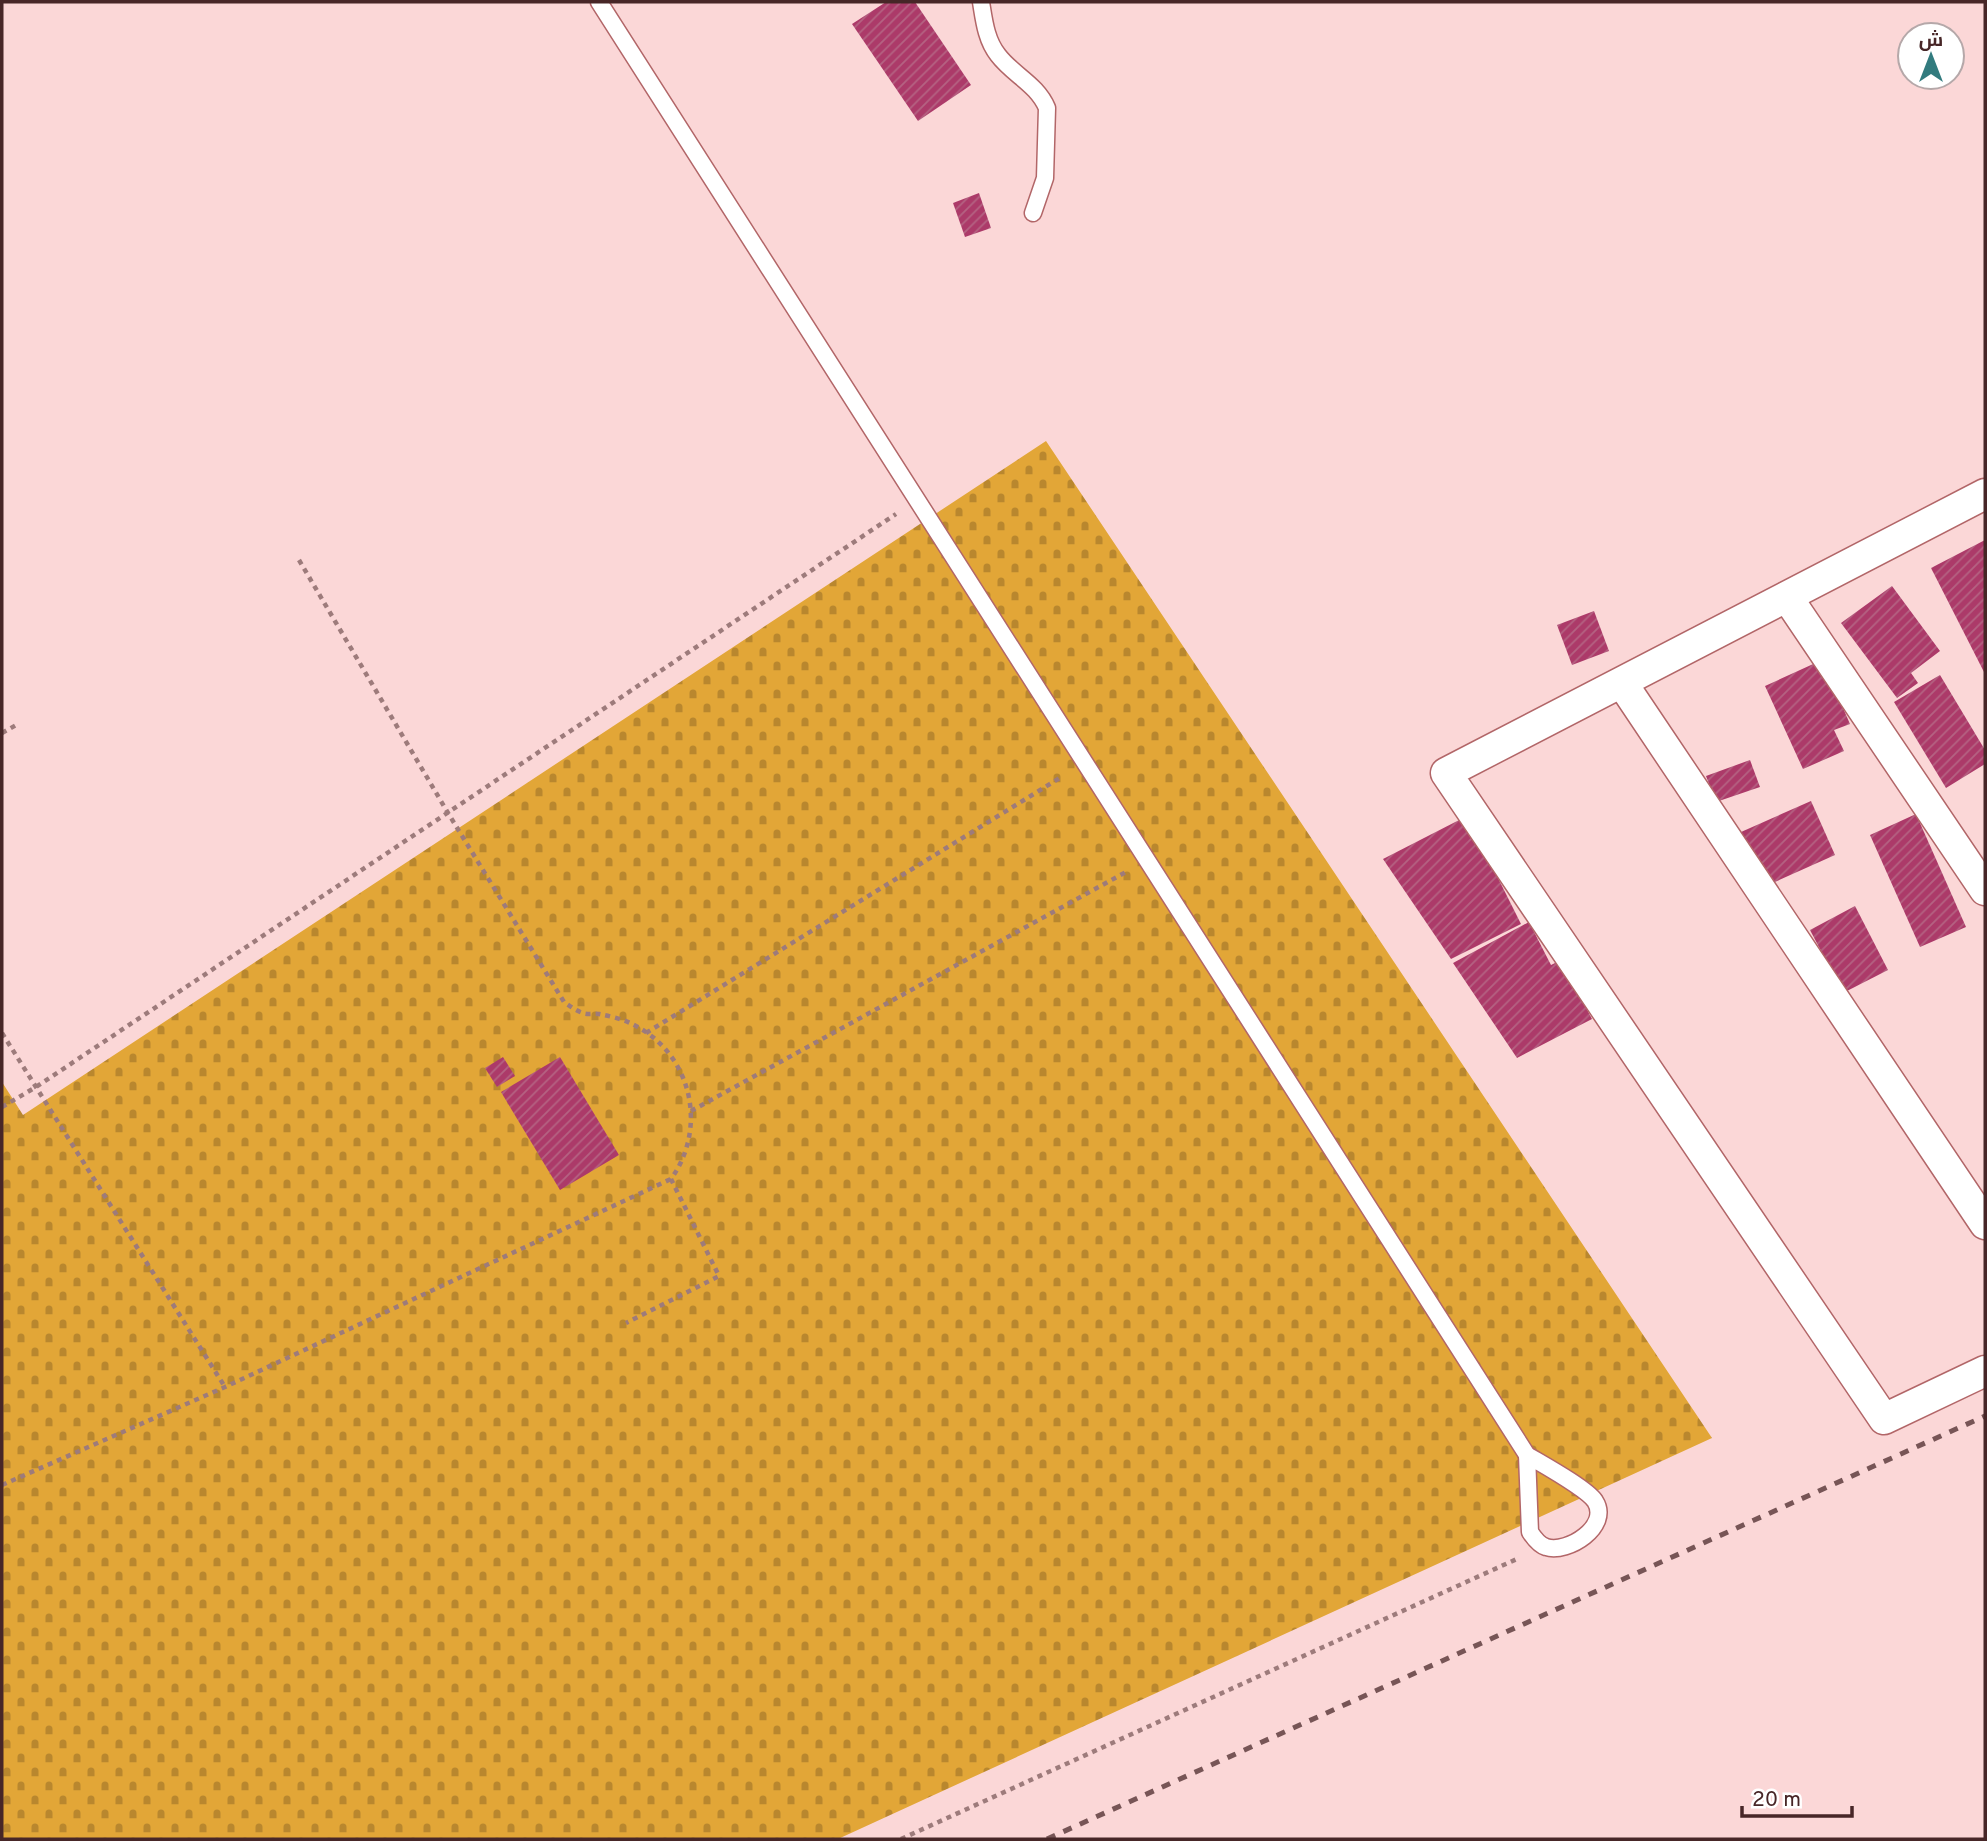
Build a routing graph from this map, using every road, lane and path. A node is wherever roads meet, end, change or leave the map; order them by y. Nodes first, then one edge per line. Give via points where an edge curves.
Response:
1 (599, 2) edge
2 (981, 2) edge
3 (1033, 213) dead end
4 (918, 500) junction
5 (1981, 505) edge
6 (299, 561) dead end
7 (1787, 597) junction
8 (1622, 682) junction
9 (18, 724) dead end
10 (2, 733) edge
11 (1085, 763) junction
12 (448, 813) junction
13 (1147, 860) junction
14 (1985, 890) edge
15 (2, 1033) edge
16 (646, 1033) junction
17 (36, 1087) junction
18 (2, 1107) edge
19 (691, 1111) junction
20 (671, 1179) junction
21 (1985, 1224) edge
22 (626, 1323) dead end
23 (1985, 1371) edge
24 (225, 1387) junction
25 (1527, 1455) junction
26 (2, 1485) edge
27 (1545, 1547) junction
28 (901, 1839) edge

1 - 4 lane
2 - 3 lane via 997,54 1036,89 1047,108 1045,178
4 - 11 lane
4 - 12 path
5 - 7 street
6 - 12 path
7 - 8 street
7 - 14 street
8 - 21 street
8 - 23 street via 1446,773 1884,1419
9 - 10 path
11 - 13 lane
11 - 16 path
12 - 16 path via 564,1002 582,1013 630,1023
12 - 17 path
13 - 19 path
13 - 25 lane
15 - 17 path
16 - 19 path via 678,1066
17 - 18 path
17 - 24 path
19 - 20 path via 691,1132 681,1165
20 - 22 path via 719,1276
20 - 24 path
24 - 26 path
25 - 27 lane via 1530,1532
25 - 27 lane via 1590,1495 1598,1512 1591,1533 1580,1541
27 - 28 path

